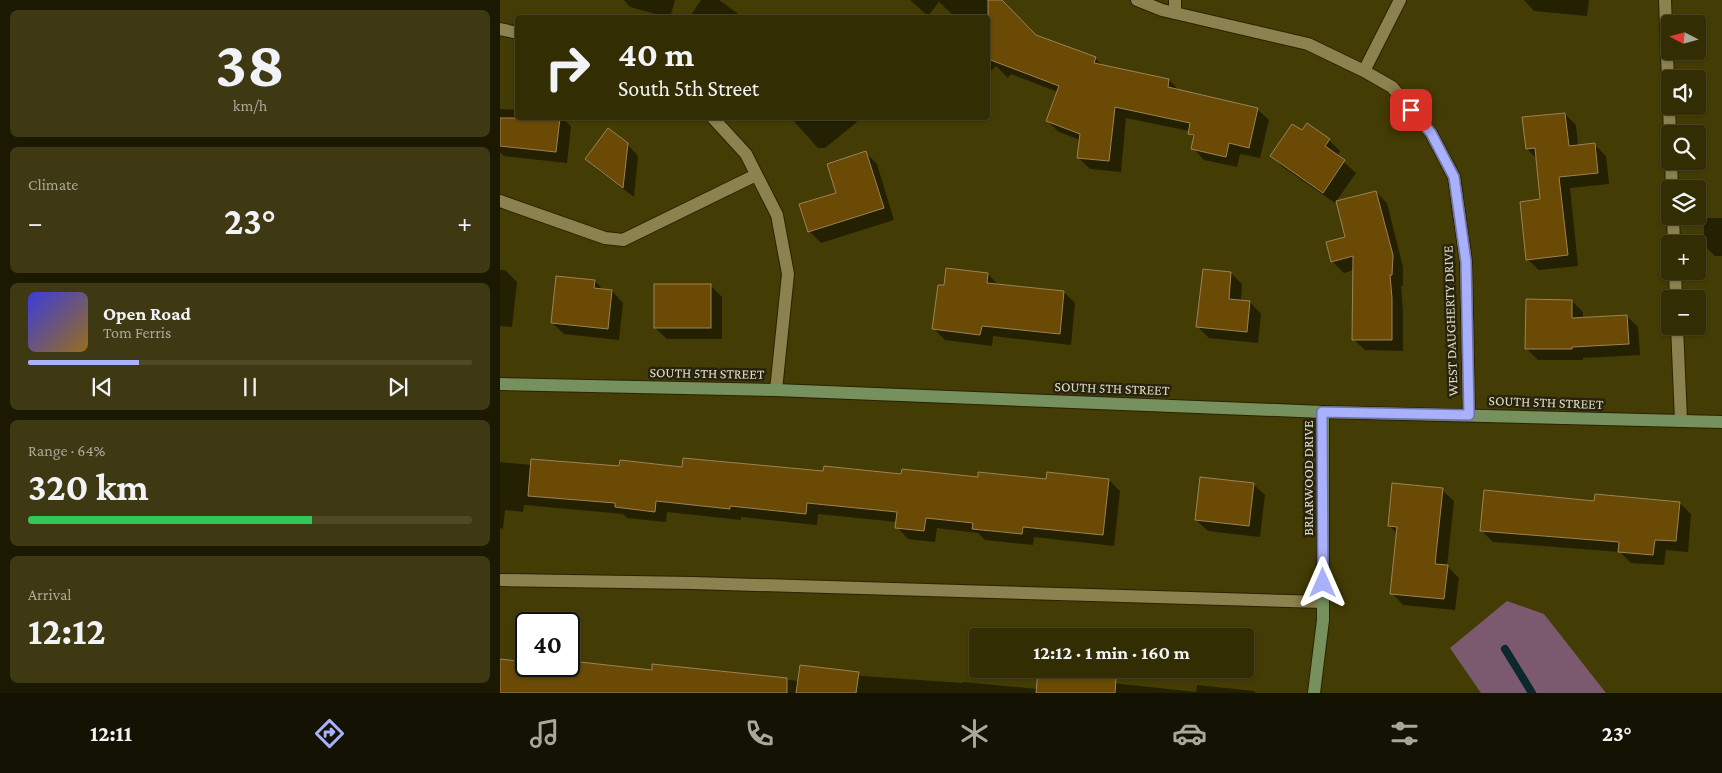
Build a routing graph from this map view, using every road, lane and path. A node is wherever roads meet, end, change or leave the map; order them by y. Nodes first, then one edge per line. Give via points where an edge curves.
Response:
1 (1138, 0) edge
2 (1176, 0) edge
3 (1400, 0) edge
4 (1665, 0) edge
5 (1175, 13) junction
6 (500, 29) edge
7 (515, 32) edge
8 (1364, 71) junction
9 (715, 120) edge
10 (1670, 125) edge
11 (756, 175) junction
12 (500, 201) edge
13 (1677, 335) edge
14 (500, 384) edge
15 (776, 390) junction
16 (1322, 412) junction
17 (1469, 415) junction
18 (1681, 421) junction
19 (1722, 422) edge
20 (500, 580) edge
21 (1323, 602) junction
22 (1314, 693) edge

1 - 5 street, WEST DAUGHERTY DRIVE
2 - 5 street
3 - 8 street
4 - 10 street
5 - 8 street, WEST DAUGHERTY DRIVE via 1308,44
6 - 7 street
8 - 17 street, WEST DAUGHERTY DRIVE via 1392,87 1409,106 1431,133 1454,177 1466,262
9 - 11 street via 746,154
11 - 12 street via 623,240 605,238
11 - 15 street via 777,215 788,274
13 - 18 street
14 - 15 street, SOUTH 5TH STREET
15 - 16 street, SOUTH 5TH STREET
16 - 17 street, SOUTH 5TH STREET
16 - 21 street, BRIARWOOD DRIVE
17 - 18 street, SOUTH 5TH STREET
18 - 19 street, SOUTH 5TH STREET
20 - 21 street
21 - 22 street, BRIARWOOD DRIVE

